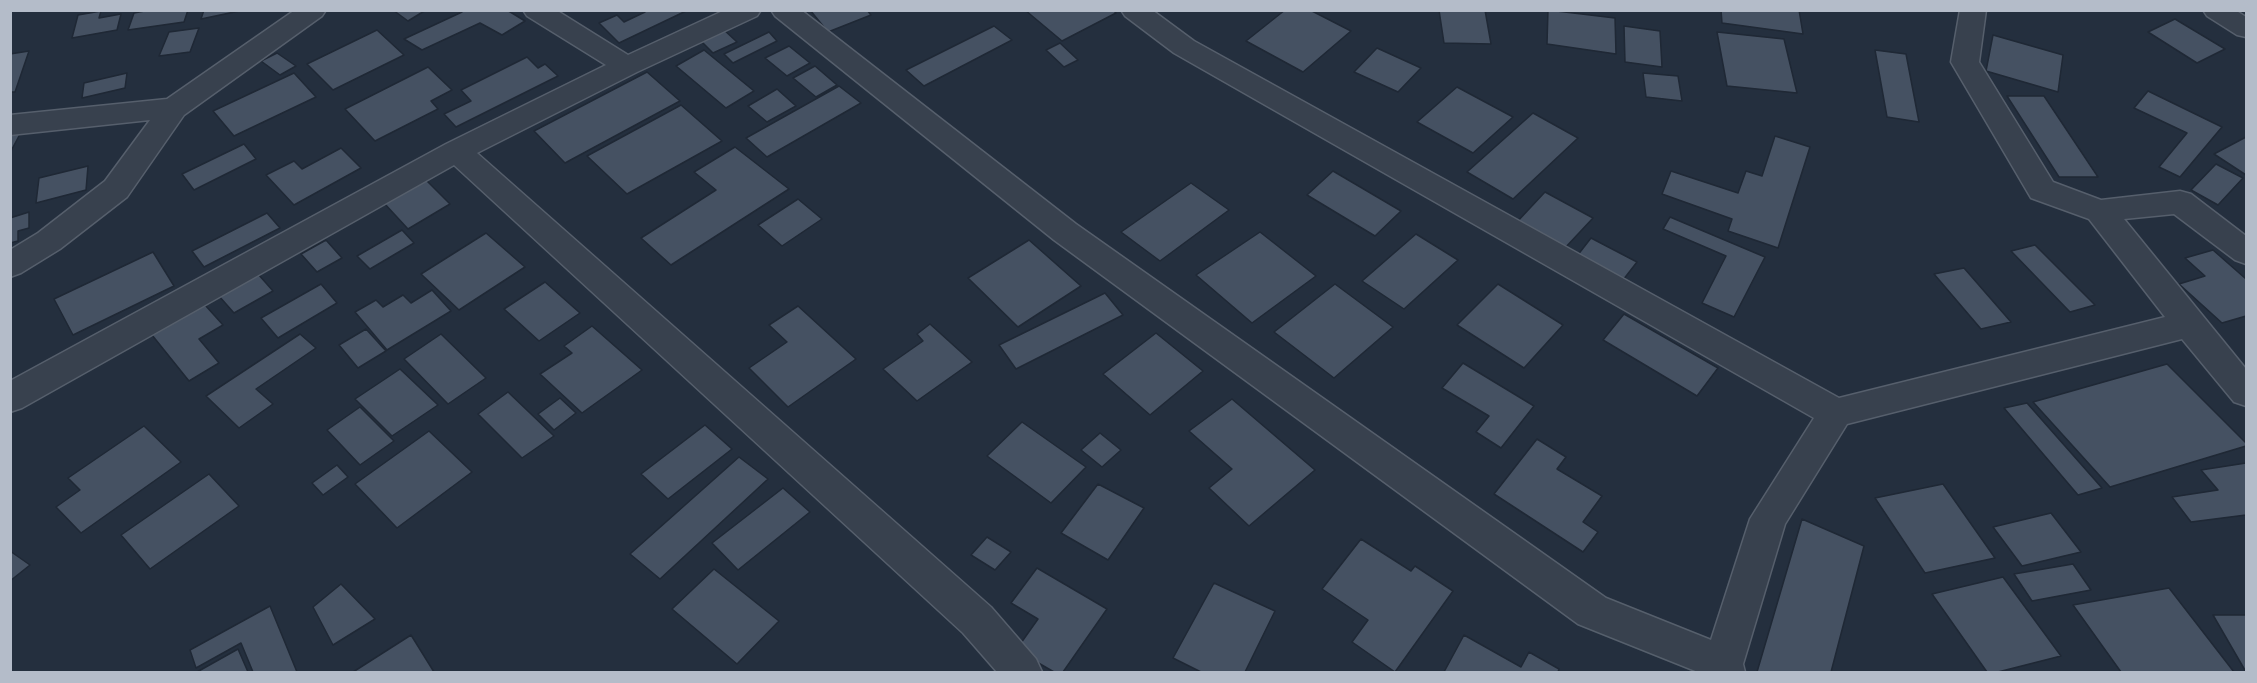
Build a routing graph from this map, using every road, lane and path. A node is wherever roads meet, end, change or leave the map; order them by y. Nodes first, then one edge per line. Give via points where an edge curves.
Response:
1 (314, 10) edge
2 (536, 10) edge
3 (748, 10) edge
4 (784, 10) edge
5 (1134, 10) edge
6 (1973, 10) edge
7 (2216, 10) edge
8 (2247, 29) edge
9 (627, 66) junction
10 (174, 108) junction
11 (10, 125) edge
12 (456, 151) junction
13 (2100, 211) junction
14 (2247, 252) edge
15 (10, 265) edge
16 (2189, 324) junction
17 (2247, 392) edge
18 (10, 398) edge
19 (1836, 413) junction
20 (1724, 668) edge
21 (1022, 672) edge

1 - 10 street
2 - 9 street
3 - 9 street
4 - 20 street via 1065,232 1592,611
5 - 19 street via 1184,47
6 - 13 street via 1965,62 2042,190
7 - 8 street
9 - 12 street
10 - 11 street
10 - 15 street via 116,189 50,241
12 - 18 street
12 - 21 street via 977,620
13 - 14 street via 2180,202
13 - 16 street
16 - 17 street
16 - 19 street
19 - 20 street via 1768,519

